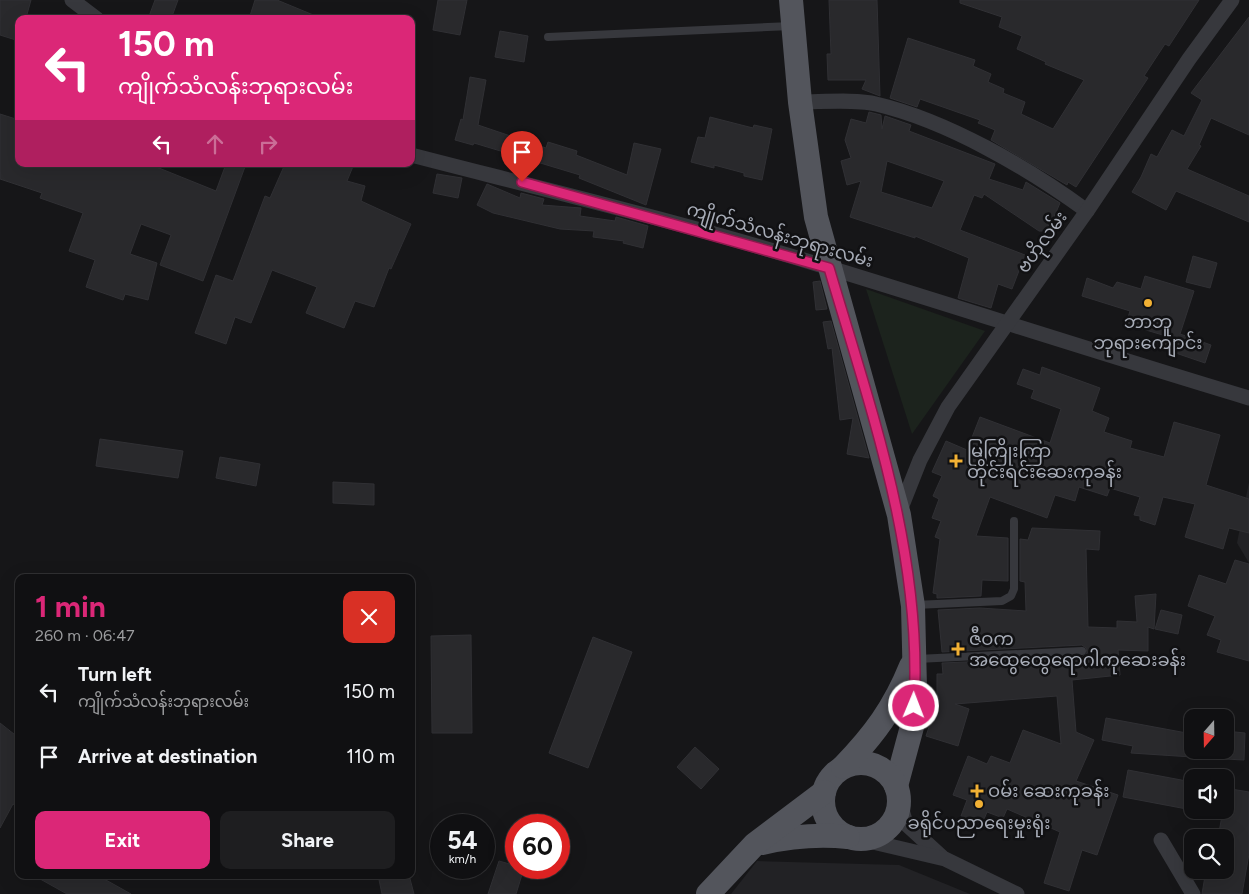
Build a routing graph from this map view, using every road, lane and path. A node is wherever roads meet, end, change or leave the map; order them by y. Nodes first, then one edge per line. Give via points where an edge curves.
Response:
1 (72, 0) edge
2 (791, 0) edge
3 (1232, 0) edge
4 (92, 15) edge
5 (792, 26) junction
6 (548, 38) dead end
7 (800, 102) junction
8 (415, 156) edge
9 (1087, 210) junction
10 (829, 268) junction
11 (1005, 324) junction
12 (1249, 398) edge
13 (899, 515) junction
14 (1014, 521) dead end
15 (913, 606) junction
16 (1082, 651) dead end
17 (913, 659) junction
18 (843, 767) junction
19 (824, 792) junction
20 (898, 793) junction
21 (854, 838) junction
22 (1161, 840) dead end
23 (755, 844) junction
24 (945, 859) junction
25 (708, 894) edge
26 (1017, 894) edge
27 (1193, 894) edge

1 - 4 street
2 - 5 main road
3 - 9 street, ဗဟိုလမ်း
5 - 6 lane
5 - 7 main road
7 - 9 street via 875,103 936,124 1020,166
7 - 10 main road via 816,217
8 - 10 street, ကျိုက်သံလန်းဘုရားလမ်း via 576,196
9 - 11 street, ဗဟိုလမ်း
10 - 11 street, ကျိုက်သံလန်းဘုရားလမ်း
10 - 13 main road
11 - 12 street, ကျိုက်သံလန်းဘုရားလမ်း
11 - 13 street, ဗဟိုလမ်း via 948,407 920,460
13 - 15 main road
14 - 15 lane via 1014,589 1011,596 1002,601
15 - 17 main road
16 - 17 lane
17 - 18 main road via 888,715
17 - 20 main road via 913,723
18 - 19 main road via 827,782
18 - 20 main road via 855,763 874,766 890,776
19 - 21 main road via 823,806 827,819 836,830
19 - 23 main road
20 - 21 main road via 898,811 884,832 873,837
20 - 24 street via 906,824
21 - 23 main road via 820,834 789,836
21 - 24 street
22 - 27 street
23 - 25 main road
24 - 26 street

